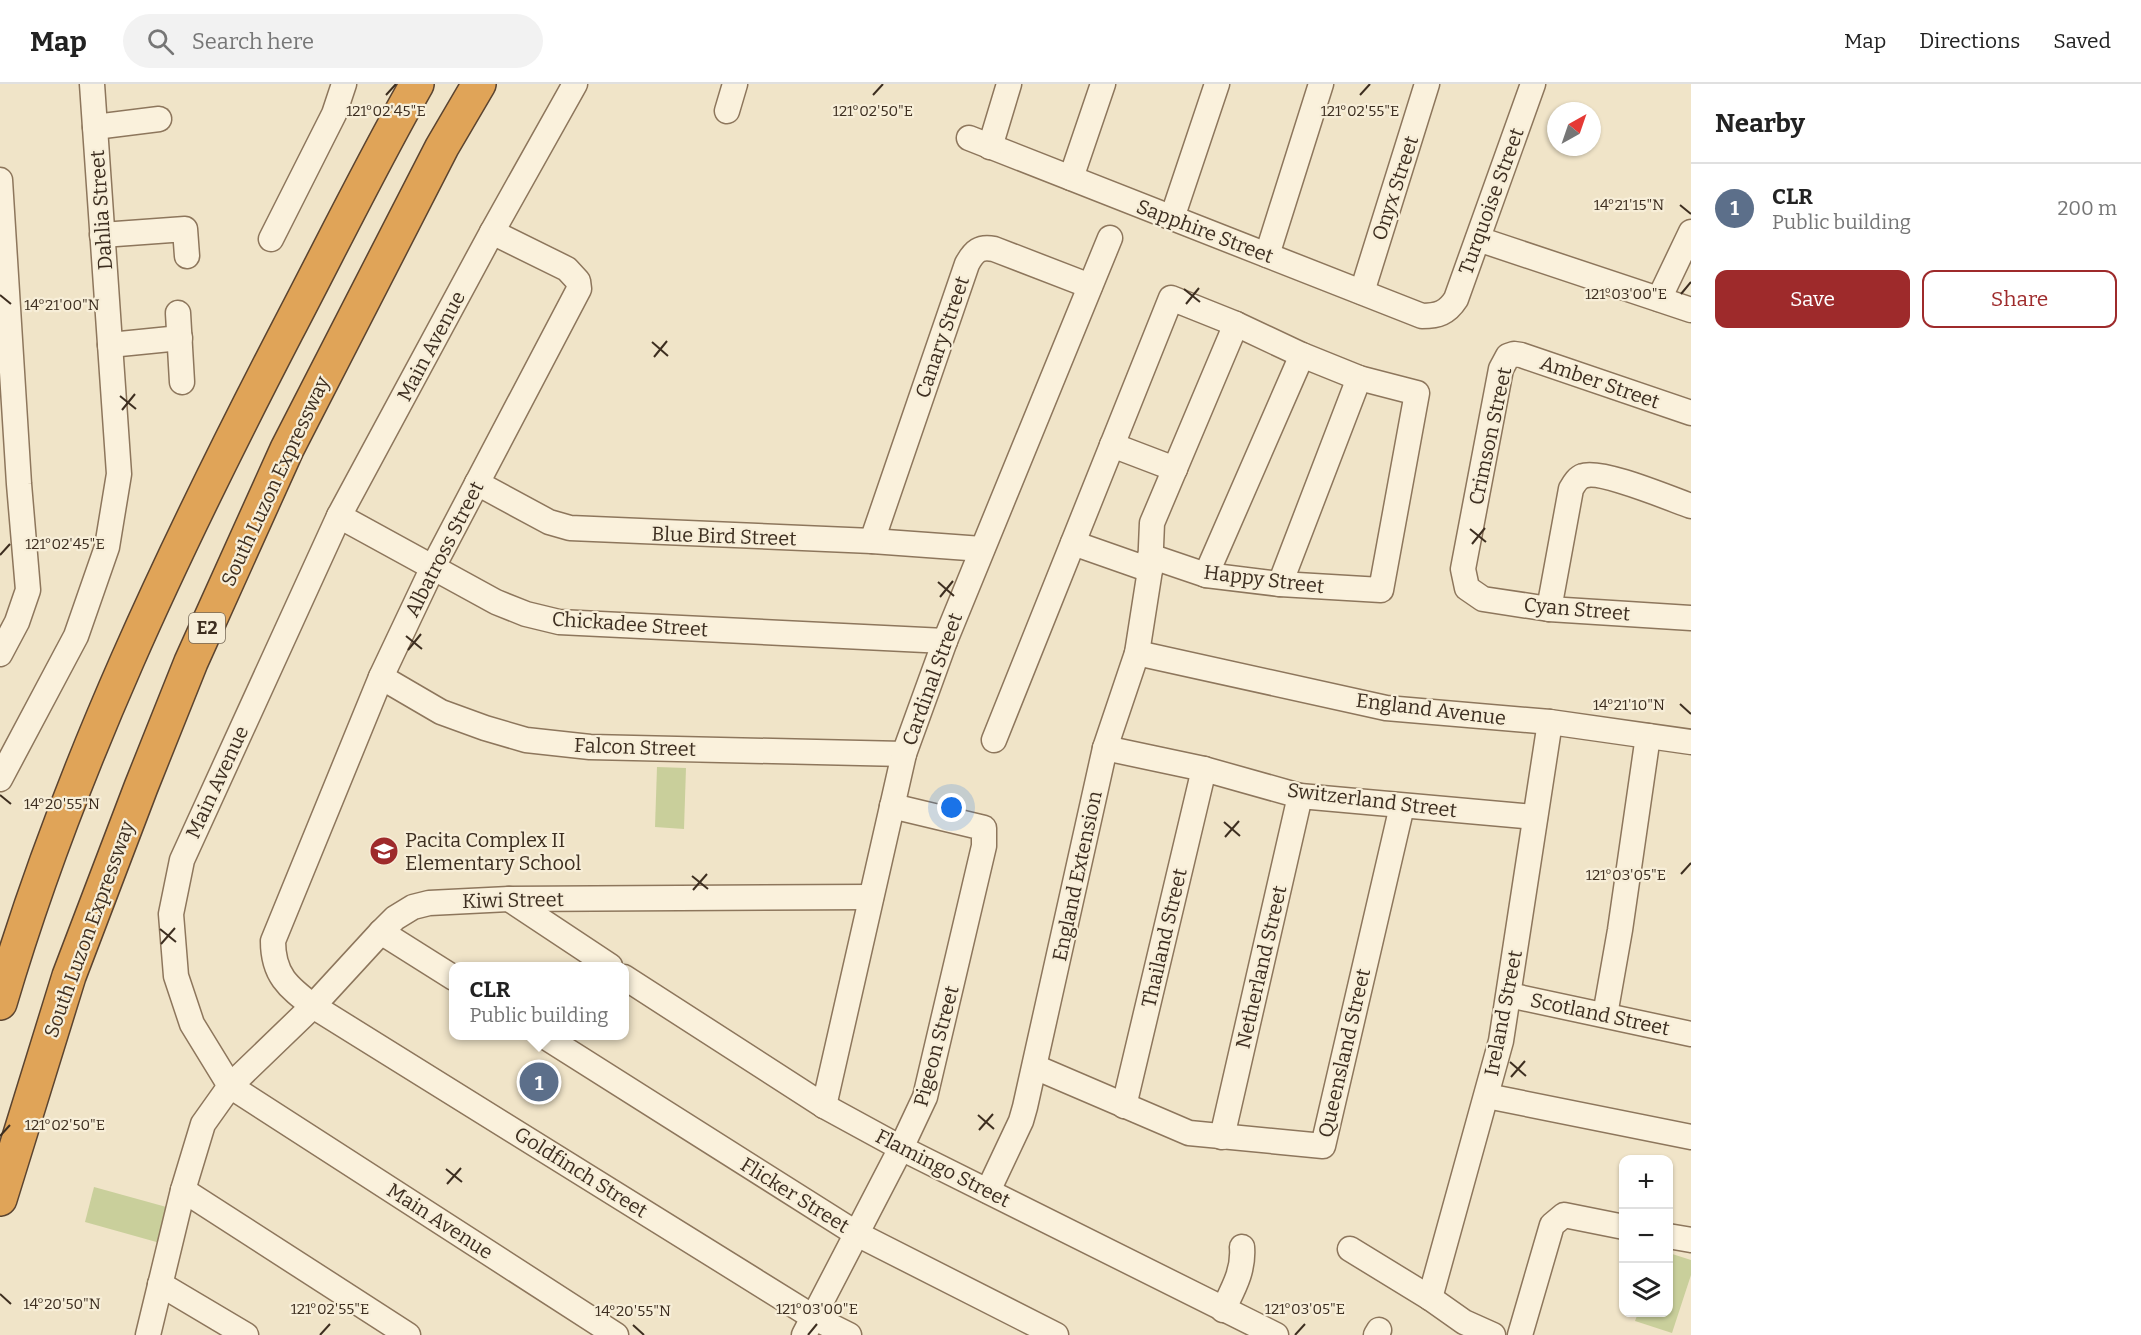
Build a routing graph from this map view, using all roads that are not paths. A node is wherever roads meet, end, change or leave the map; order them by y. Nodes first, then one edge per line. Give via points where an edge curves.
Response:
1 (92, 84) edge
2 (344, 84) edge
3 (417, 84) edge
4 (479, 84) edge
5 (575, 84) edge
6 (735, 84) edge
7 (1009, 84) edge
8 (1102, 84) edge
9 (1217, 84) edge
10 (1321, 84) edge
11 (1427, 84) edge
12 (1533, 84) edge
13 (727, 111) dead end
14 (159, 119) dead end
15 (95, 127) junction
16 (1071, 178) junction
17 (0, 180) edge
18 (1172, 218) junction
19 (492, 232) junction
20 (1691, 232) edge
21 (102, 235) junction
22 (1110, 238) dead end
23 (271, 239) dead end
24 (1478, 239) junction
25 (1267, 255) junction
26 (187, 256) dead end
27 (1090, 286) junction
28 (1362, 292) junction
29 (1659, 299) junction
30 (1691, 310) edge
31 (178, 313) dead end
32 (1443, 313) joint
33 (1236, 324) junction
34 (180, 338) junction
35 (110, 345) junction
36 (1302, 355) junction
37 (1508, 356) joint
38 (1359, 378) junction
39 (182, 382) dead end
40 (1691, 413) edge
41 (1112, 445) junction
42 (1175, 469) junction
43 (477, 483) junction
44 (10, 484) edge
45 (1691, 506) edge
46 (339, 516) junction
47 (872, 541) junction
48 (1073, 543) junction
49 (982, 549) junction
50 (1150, 563) junction
51 (433, 567) junction
52 (1206, 575) junction
53 (1280, 584) junction
54 (1467, 588) joint
55 (1549, 609) junction
56 (1691, 618) edge
57 (945, 640) junction
58 (1137, 653) junction
59 (0, 654) edge
60 (381, 677) junction
61 (1550, 722) junction
62 (1648, 736) junction
63 (994, 740) dead end
64 (1691, 742) edge
65 (1106, 748) junction
66 (904, 754) junction
67 (1204, 769) junction
68 (0, 778) edge
69 (1300, 796) junction
70 (892, 806) junction
71 (1402, 806) junction
72 (1534, 817) junction
73 (871, 897) junction
74 (509, 899) junction
75 (381, 932) junction
76 (604, 962) edge
77 (449, 975) edge
78 (629, 979) edge
79 (1509, 994) junction
80 (0, 1003) edge
81 (314, 1006) junction
82 (1605, 1015) junction
83 (1691, 1034) edge
84 (552, 1040) edge
85 (1035, 1067) junction
86 (230, 1086) junction
87 (1487, 1096) junction
88 (824, 1106) junction
89 (1124, 1106) junction
90 (1222, 1137) junction
91 (1691, 1137) edge
92 (901, 1148) junction
93 (183, 1190) junction
94 (988, 1191) junction
95 (0, 1199) edge
96 (1619, 1226) edge
97 (857, 1234) junction
98 (1673, 1237) edge
99 (1691, 1240) edge
100 (1242, 1247) dead end
101 (1350, 1249) dead end
102 (160, 1284) junction
103 (1430, 1298) junction
104 (1223, 1310) junction
105 (809, 1326) edge
106 (148, 1335) edge
107 (246, 1335) edge
108 (408, 1335) edge
109 (616, 1335) edge
110 (849, 1335) edge
111 (1056, 1335) edge
112 (1276, 1335) edge
113 (1493, 1335) edge
114 (1520, 1335) edge

1 - 15 street, Dahlia Street
2 - 23 street via 334,114
3 - 80 highway via 238,425 130,654 71,797
4 - 95 highway, South Luzon Expressway / E2 via 442,147 287,449 191,662 69,976
5 - 19 street, Main Avenue
6 - 13 street
7 - 16 street, Sapphire Street via 979,143
8 - 16 street
9 - 18 street
10 - 25 street
11 - 28 street, Onyx Street
12 - 24 street, Turquoise Street
14 - 15 street
15 - 21 street, Dahlia Street
16 - 18 street, Sapphire Street
17 - 44 street
18 - 25 street, Sapphire Street
19 - 43 street, Albatross Street via 567,269 578,281 579,289
19 - 46 street, Main Avenue
20 - 29 street
21 - 26 street via 185,229
21 - 35 street, Dahlia Street
22 - 27 street, Cardinal Street
24 - 29 street
24 - 32 street, Turquoise Street via 1456,299
25 - 28 street, Sapphire Street
27 - 47 street, Canary Street via 994,249 985,247 972,254
27 - 49 street, Cardinal Street
28 - 32 street, Sapphire Street via 1422,316
29 - 30 street
31 - 34 street
33 - 36 street
33 - 41 street via 1171,298
33 - 42 street, England Extension
34 - 35 street
34 - 39 street
35 - 68 street, Dahlia Street via 119,474 107,547 76,636
36 - 38 street
36 - 52 street
37 - 40 street, Amber Street via 1521,355
37 - 54 street, Crimson Street via 1502,369 1463,569
38 - 53 street
38 - 53 street, Happy Street via 1417,393 1381,590
41 - 42 street
41 - 48 street
42 - 50 street, England Extension via 1152,523
43 - 47 street, Blue Bird Street via 549,522 570,528
43 - 51 street, Albatross Street
44 - 59 street via 28,590
45 - 55 street via 1602,476 1582,476 1571,489
46 - 51 street, Chickadee Street
46 - 86 street, Main Avenue via 182,860 171,914 176,976 192,1024
47 - 49 street, Blue Bird Street
48 - 50 street, Happy Street
48 - 63 street
49 - 57 street, Cardinal Street
50 - 52 street, Happy Street
50 - 58 street, England Extension
51 - 57 street, Chickadee Street via 496,602 559,622
51 - 60 street, Albatross Street
52 - 53 street, Happy Street
54 - 55 street, Cyan Street via 1483,599
55 - 56 street, Cyan Street
57 - 66 street, Cardinal Street
58 - 61 street, England Avenue via 1386,708
58 - 65 street, England Extension
60 - 66 street, Falcon Street via 441,712 526,740 590,747
60 - 81 street, Albatross Street via 273,941 275,962 284,981
61 - 62 street, England Avenue
61 - 72 street, Ireland Street
62 - 64 street, England Avenue
62 - 82 street
65 - 67 street, Switzerland Street
65 - 85 street, England Extension
66 - 70 street, Cardinal Street
67 - 69 street, Switzerland Street
67 - 89 street, Thailand Street
69 - 71 street, Switzerland Street
69 - 90 street, Netherland Street
70 - 73 street, Cardinal Street
70 - 92 street, Pigeon Street via 984,828 984,846 930,1081
71 - 72 street, Switzerland Street
71 - 90 street, Queensland Street via 1323,1146
72 - 79 street, Ireland Street
73 - 74 street, Kiwi Street
73 - 88 street, Cardinal Street
74 - 75 street, Kiwi Street via 413,907
74 - 76 street
75 - 77 street
75 - 81 street, Kiwi Street
78 - 88 street, Flamingo Street
79 - 82 street, Scotland Street
79 - 87 street, Ireland Street
81 - 86 street, Kiwi Street
81 - 105 street, Goldfinch Street
82 - 83 street, Scotland Street
84 - 97 street, Flicker Street
85 - 89 street, Queensland Street
85 - 94 street, England Extension via 1021,1121
86 - 93 street, Kiwi Street via 203,1124
86 - 109 street, Main Avenue
87 - 91 street
87 - 103 street, Ireland Street
88 - 92 street, Flamingo Street
89 - 90 street, Queensland Street via 1189,1133
92 - 94 street, Flamingo Street
92 - 97 street, Pigeon Street
93 - 102 street, Kiwi Street
93 - 108 street
94 - 104 street, Flamingo Street
96 - 114 street via 1564,1215 1552,1225
97 - 105 street, Pigeon Street
97 - 111 street, Flicker Street
98 - 99 street
100 - 104 street via 1241,1272
101 - 103 street
102 - 106 street, Kiwi Street
102 - 107 street
103 - 113 street via 1464,1322
104 - 112 street, Flamingo Street
105 - 110 street, Goldfinch Street

